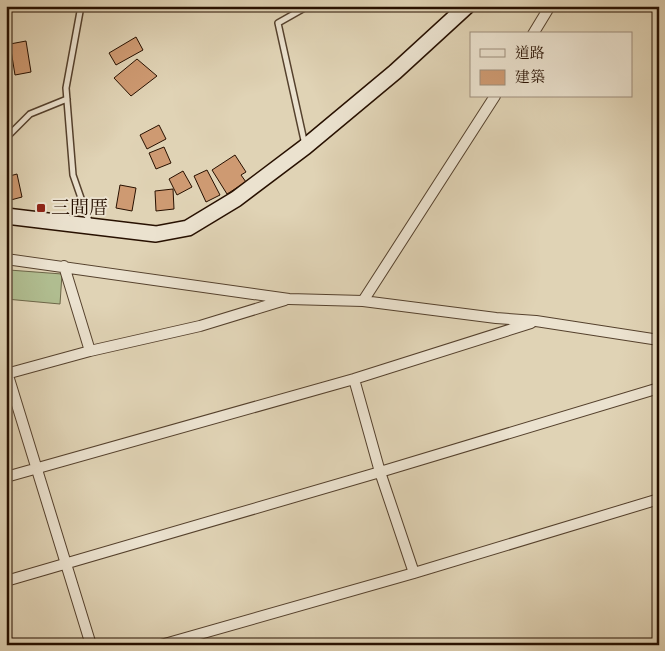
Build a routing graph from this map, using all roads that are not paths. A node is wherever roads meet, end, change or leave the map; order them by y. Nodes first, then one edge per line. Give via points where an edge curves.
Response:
1 (81, 6) edge
2 (308, 6) edge
3 (468, 6) edge
4 (550, 6) edge
5 (535, 32) edge
6 (494, 98) edge
7 (67, 99) junction
8 (6, 138) edge
9 (306, 147) junction
10 (6, 216) edge
11 (90, 225) junction
12 (6, 259) edge
13 (64, 266) junction
14 (289, 299) junction
15 (363, 302) junction
16 (536, 321) junction
17 (659, 340) edge
18 (90, 351) junction
19 (7, 372) edge
20 (354, 380) junction
21 (659, 388) edge
22 (36, 468) junction
23 (380, 472) junction
24 (6, 477) edge
25 (659, 499) edge
26 (66, 563) junction
27 (414, 573) junction
28 (6, 581) edge
29 (91, 645) edge
30 (161, 645) edge

1 - 7 lane via 66,88
2 - 9 lane via 278,24
3 - 9 main road
4 - 5 street
6 - 15 street
7 - 8 lane via 30,114
7 - 11 lane via 73,175
9 - 11 main road via 236,199 188,228 156,234
10 - 11 main road
12 - 13 street
13 - 14 street
13 - 18 street
14 - 15 street
14 - 18 street via 200,326
15 - 16 street
16 - 17 street
16 - 20 street
18 - 19 street
19 - 22 street
20 - 22 street
20 - 23 street
21 - 23 street
22 - 24 street
22 - 26 street
23 - 26 street
23 - 27 street
25 - 27 street
26 - 28 street
26 - 29 street
27 - 30 street

